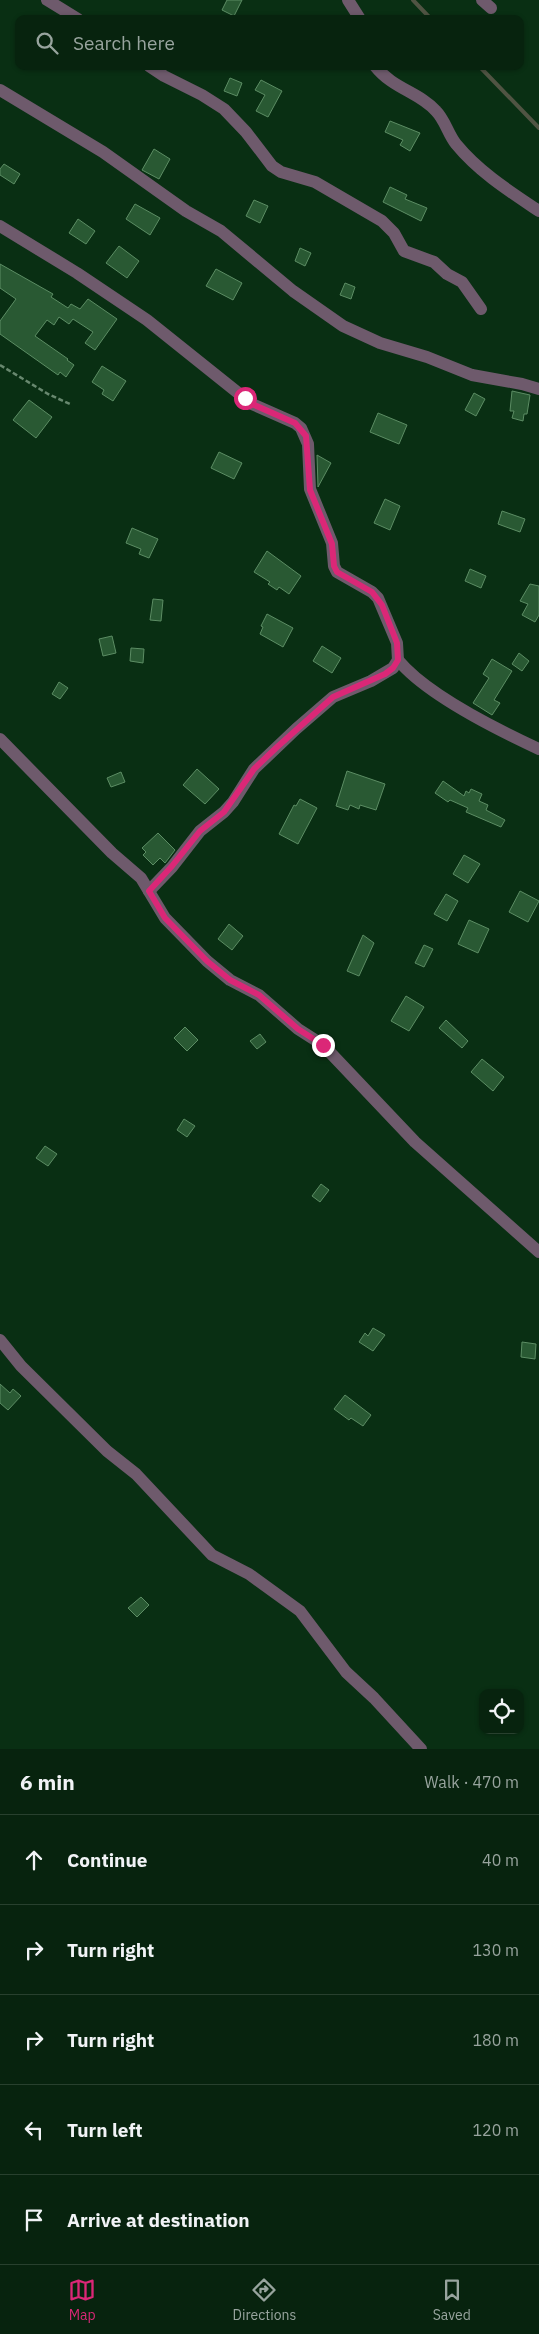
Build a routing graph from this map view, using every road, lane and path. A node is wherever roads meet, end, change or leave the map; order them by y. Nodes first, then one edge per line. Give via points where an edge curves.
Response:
1 (47, 0) edge
2 (348, 0) edge
3 (71, 15) edge
4 (357, 15) edge
5 (155, 70) edge
6 (378, 70) edge
7 (0, 90) edge
8 (539, 211) edge
9 (0, 226) edge
10 (482, 309) dead end
11 (0, 364) edge
12 (539, 389) edge
13 (72, 405) dead end
14 (398, 660) junction
15 (0, 739) edge
16 (539, 749) edge
17 (149, 891) junction
18 (539, 1252) edge
19 (0, 1340) edge
20 (421, 1749) edge

1 - 3 street
2 - 4 street
5 - 10 street via 224,109 264,157 281,172 315,182 382,221 394,233 404,252 434,262 462,282
6 - 8 street via 394,85 437,112 455,144 493,180
7 - 12 street via 103,152 186,211 221,231 293,291 342,326 380,343 472,375
9 - 14 street via 147,320 252,404 301,428 308,444 310,490 332,544 334,566 337,572 372,592 382,605 397,643
11 - 13 path
14 - 16 street via 407,672 442,697
14 - 17 street via 385,674 333,697 290,735 254,769 233,802 200,831
15 - 17 street via 112,853 141,878
17 - 18 street via 165,918 207,961 230,980 259,995 298,1029 323,1045 415,1142
19 - 20 street via 21,1366 107,1451 136,1474 208,1551 249,1574 300,1611 346,1672

